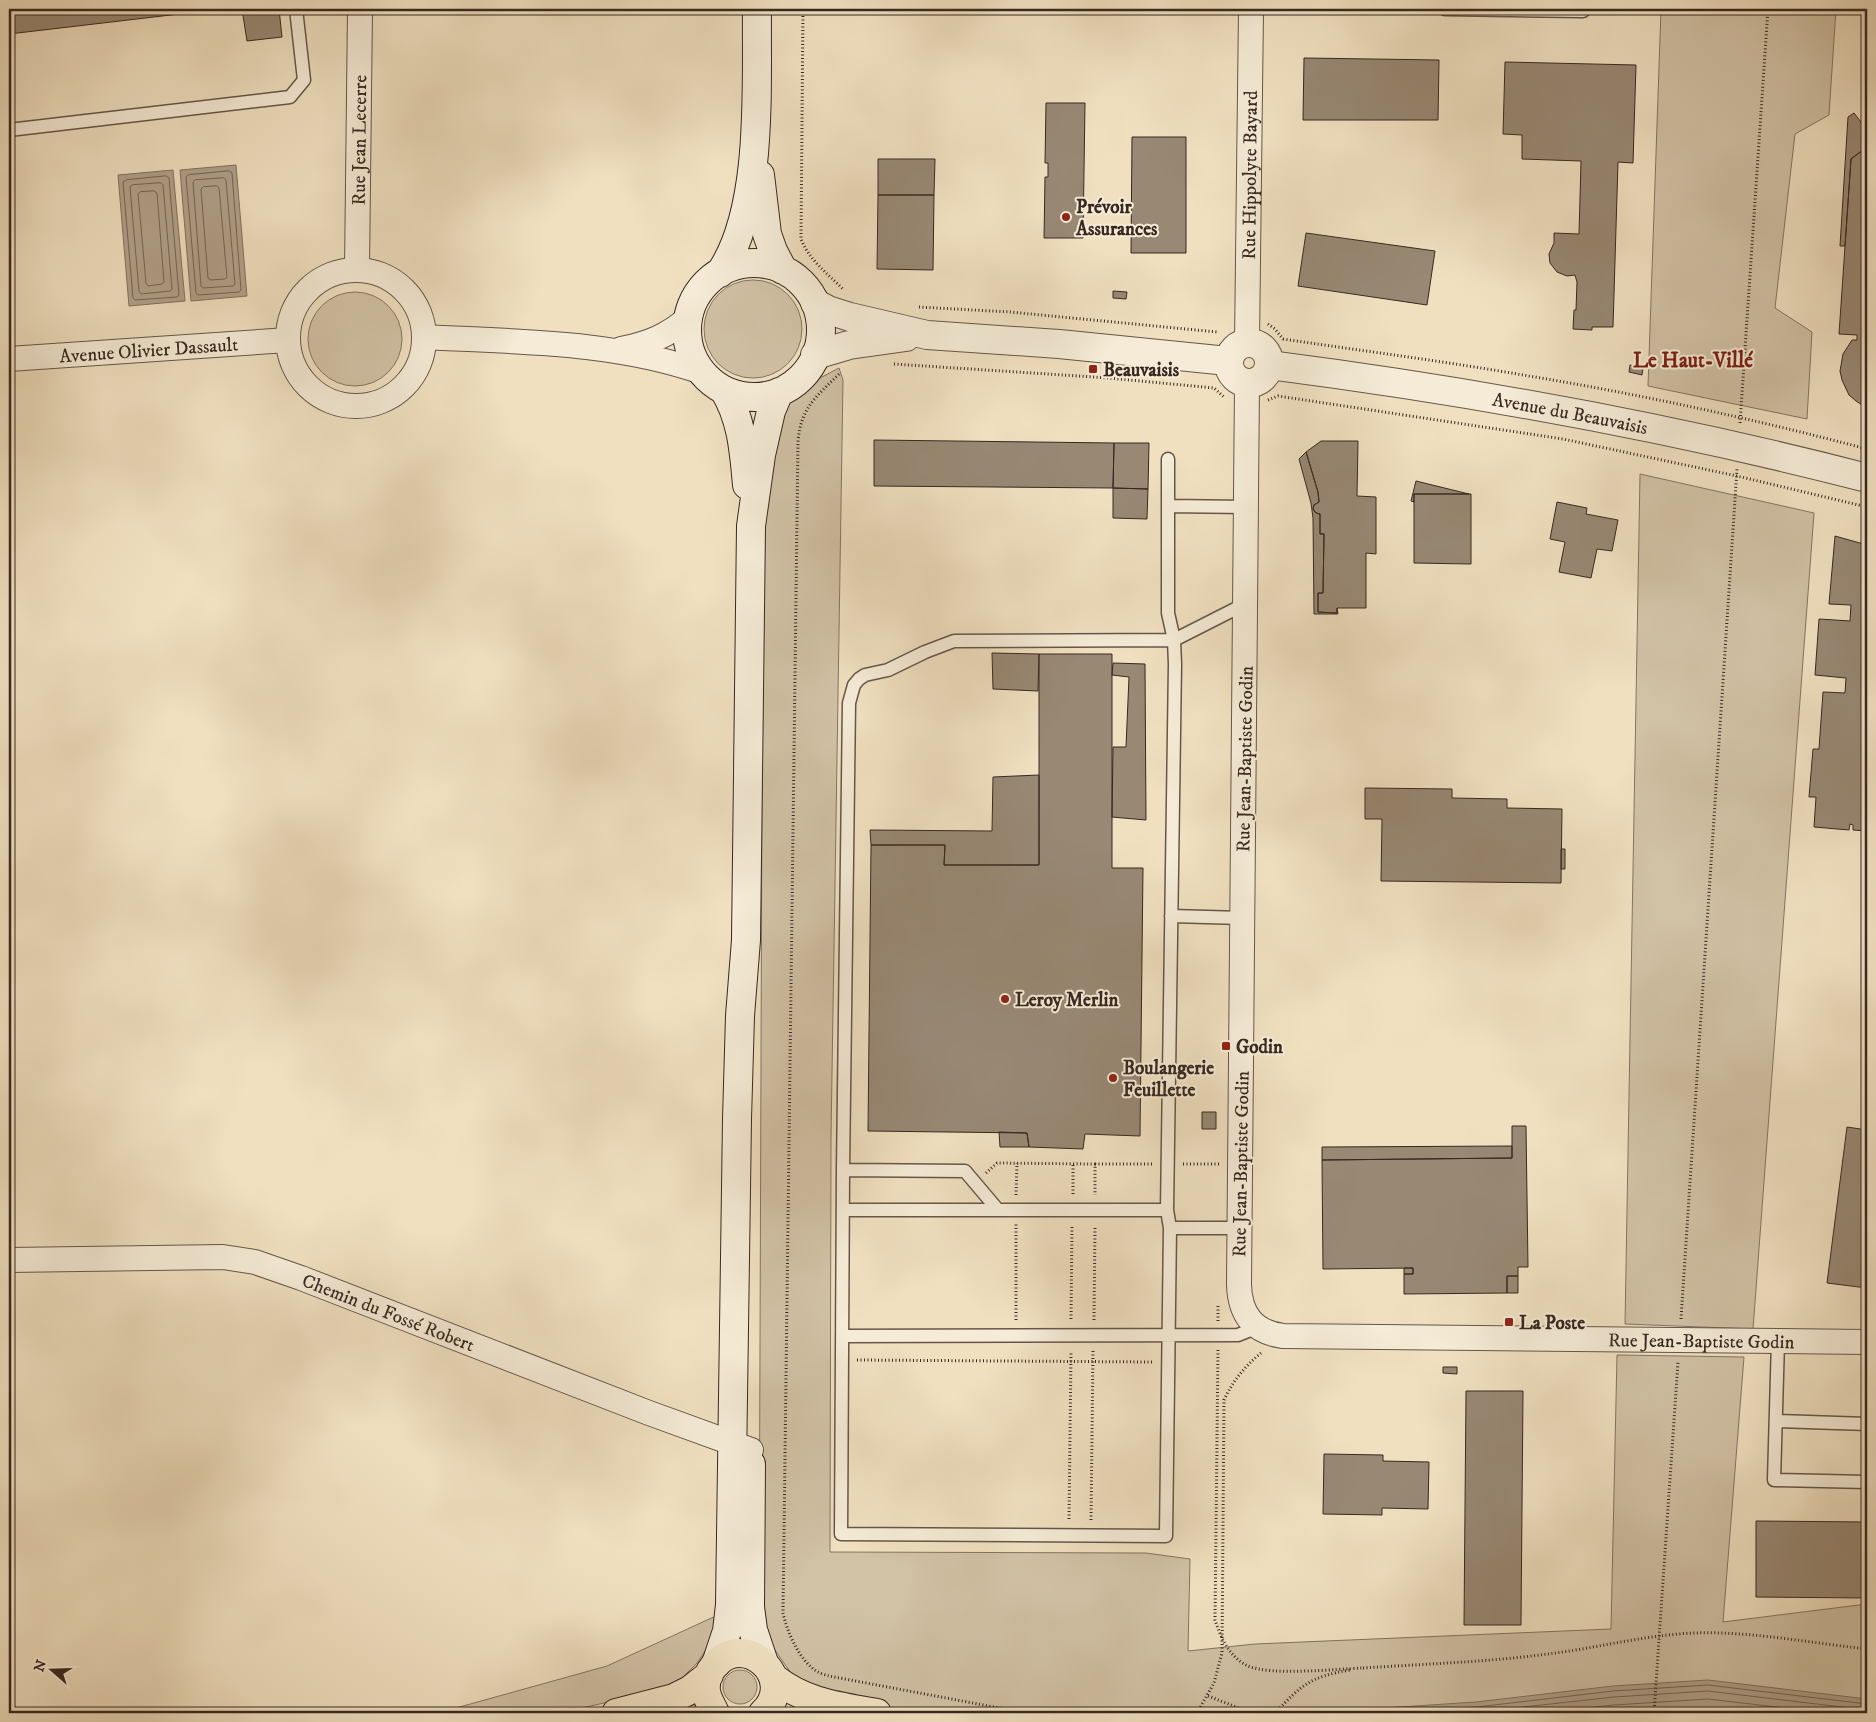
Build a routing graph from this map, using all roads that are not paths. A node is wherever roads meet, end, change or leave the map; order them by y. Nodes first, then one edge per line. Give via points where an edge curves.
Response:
1 (296, 9) edge
2 (360, 9) edge
3 (757, 9) edge
4 (1251, 9) edge
5 (1445, 9) edge
6 (1584, 11) dead end
7 (9, 130) edge
8 (756, 135) junction
9 (357, 270) junction
10 (783, 270) junction
11 (720, 273) junction
12 (815, 303) junction
13 (688, 318) junction
14 (927, 335) junction
15 (424, 337) junction
16 (288, 340) junction
17 (615, 350) junction
18 (1237, 352) junction
19 (815, 355) junction
20 (9, 359) edge
21 (1269, 365) junction
22 (702, 372) junction
23 (724, 390) junction
24 (779, 392) junction
25 (1247, 393) junction
26 (1168, 459) dead end
27 (1867, 478) edge
28 (1168, 506) junction
29 (1246, 506) junction
30 (751, 526) junction
31 (1245, 604) junction
32 (1174, 640) junction
33 (1172, 916) junction
34 (1242, 918) junction
35 (843, 1170) junction
36 (843, 1210) junction
37 (998, 1210) junction
38 (1167, 1210) junction
39 (1170, 1228) junction
40 (1239, 1228) junction
41 (9, 1260) edge
42 (1258, 1327) junction
43 (1169, 1335) junction
44 (842, 1336) junction
45 (1778, 1341) junction
46 (1867, 1342) edge
47 (1776, 1421) junction
48 (1867, 1424) edge
49 (742, 1446) junction
50 (1867, 1482) edge
51 (712, 1669) junction
52 (769, 1670) junction
53 (715, 1711) edge
54 (616, 1713) edge
55 (763, 1713) edge
56 (877, 1713) edge

1 - 7 lane via 304,80 290,97
2 - 9 street, Rue Jean Lecerre
3 - 8 main road
4 - 18 street, Rue Hippolyte Bayard
5 - 6 lane
8 - 10 main road via 767,234
8 - 11 main road via 740,232
9 - 15 street via 388,278 404,290 418,312
9 - 16 street via 326,278 308,290 292,318
10 - 11 main road via 765,264 746,264
10 - 12 main road via 805,287
11 - 13 main road via 699,292
12 - 14 main road via 850,317
12 - 19 main road via 820,329
13 - 17 street via 656,340
13 - 22 main road via 689,346
14 - 18 main road
14 - 19 main road via 849,345
15 - 16 street via 418,365 402,389 376,403 357,406 338,404 313,391 295,368
15 - 17 street
16 - 20 street, Avenue Olivier Dassault
17 - 22 street
18 - 21 main road via 1254,343 1267,354
18 - 25 main road via 1232,375
19 - 24 main road via 801,377
21 - 25 main road via 1262,379
21 - 27 main road, Avenue du Beauvaisis via 1490,397 1631,423
22 - 23 main road
23 - 24 main road via 752,397
23 - 30 main road via 734,406 739,424
24 - 30 main road via 762,447
25 - 29 street, Rue Jean-Baptiste Godin
26 - 28 lane
28 - 29 lane
28 - 32 lane via 1168,613
29 - 31 street, Rue Jean-Baptiste Godin
30 - 49 main road via 746,940 750,1024
31 - 32 lane
31 - 34 street, Rue Jean-Baptiste Godin
32 - 33 lane
32 - 35 lane via 954,641 888,670 865,676 854,685 849,703
33 - 34 lane
33 - 38 lane
34 - 40 street, Rue Jean-Baptiste Godin
35 - 36 lane
35 - 37 lane via 965,1171
36 - 37 lane
36 - 44 lane
37 - 38 lane
38 - 39 lane
39 - 40 lane
39 - 43 lane
40 - 42 street, Rue Jean-Baptiste Godin via 1239,1297 1246,1314
41 - 49 street, Chemin du Fossé Robert via 223,1256 255,1262
42 - 43 lane via 1238,1335
42 - 45 street, Rue Jean-Baptiste Godin via 1267,1333 1283,1336
43 - 44 lane
43 - 44 lane via 1166,1536 841,1534
45 - 46 street, Rue Jean-Baptiste Godin
45 - 47 lane
47 - 48 lane
47 - 50 lane via 1774,1480
49 - 51 main road via 730,1614 725,1638
49 - 52 main road via 750,1607 753,1630
51 - 52 main road via 727,1656 740,1653 753,1656
51 - 53 main road via 706,1691
51 - 54 main road via 690,1690 674,1698
52 - 55 main road via 775,1688 773,1698
52 - 56 main road via 789,1690 802,1696

